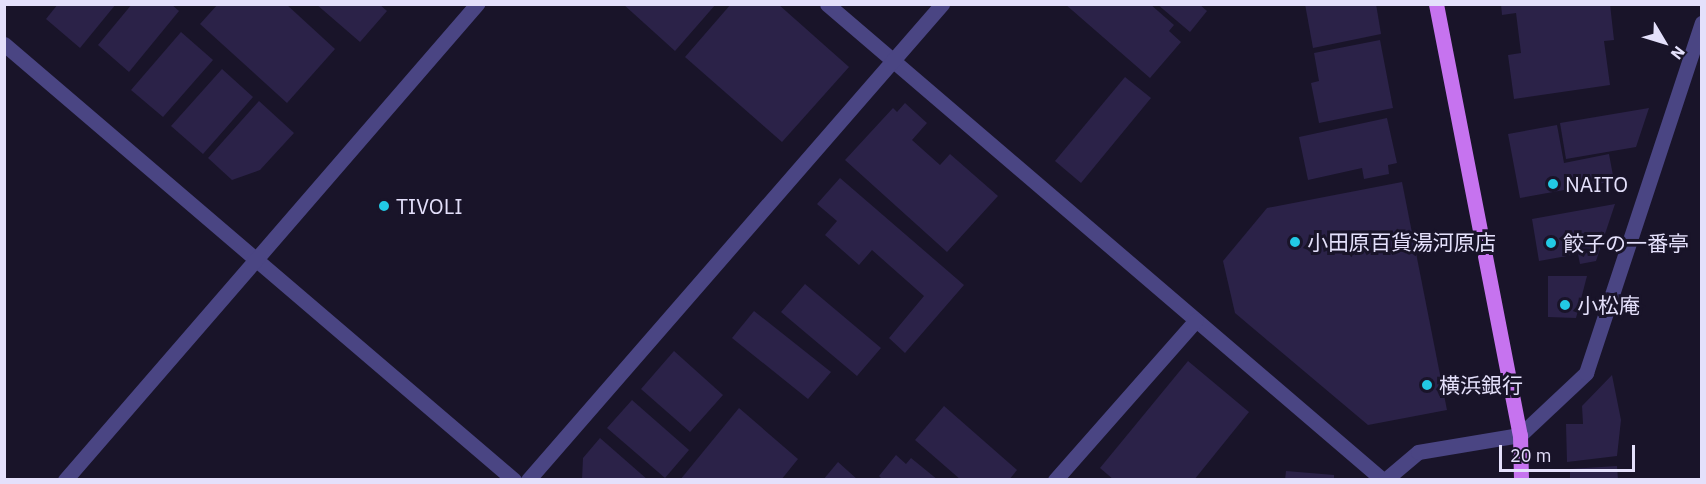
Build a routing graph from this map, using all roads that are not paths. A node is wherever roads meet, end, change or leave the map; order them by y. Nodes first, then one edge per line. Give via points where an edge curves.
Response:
1 (477, 4) edge
2 (827, 4) edge
3 (942, 4) edge
4 (1436, 4) edge
5 (1701, 22) edge
6 (4, 44) edge
7 (893, 61) junction
8 (257, 259) junction
9 (1196, 320) junction
10 (1520, 435) junction
11 (65, 480) edge
12 (514, 480) edge
13 (528, 480) edge
14 (1055, 480) edge
15 (1384, 480) edge
16 (1521, 480) edge

1 - 8 street
2 - 7 street
3 - 7 street
4 - 10 main road
5 - 10 street via 1586,373
6 - 8 street
7 - 9 street
7 - 13 street
8 - 11 street
8 - 12 street
9 - 14 street
9 - 15 street
10 - 15 street via 1418,452
10 - 16 main road

